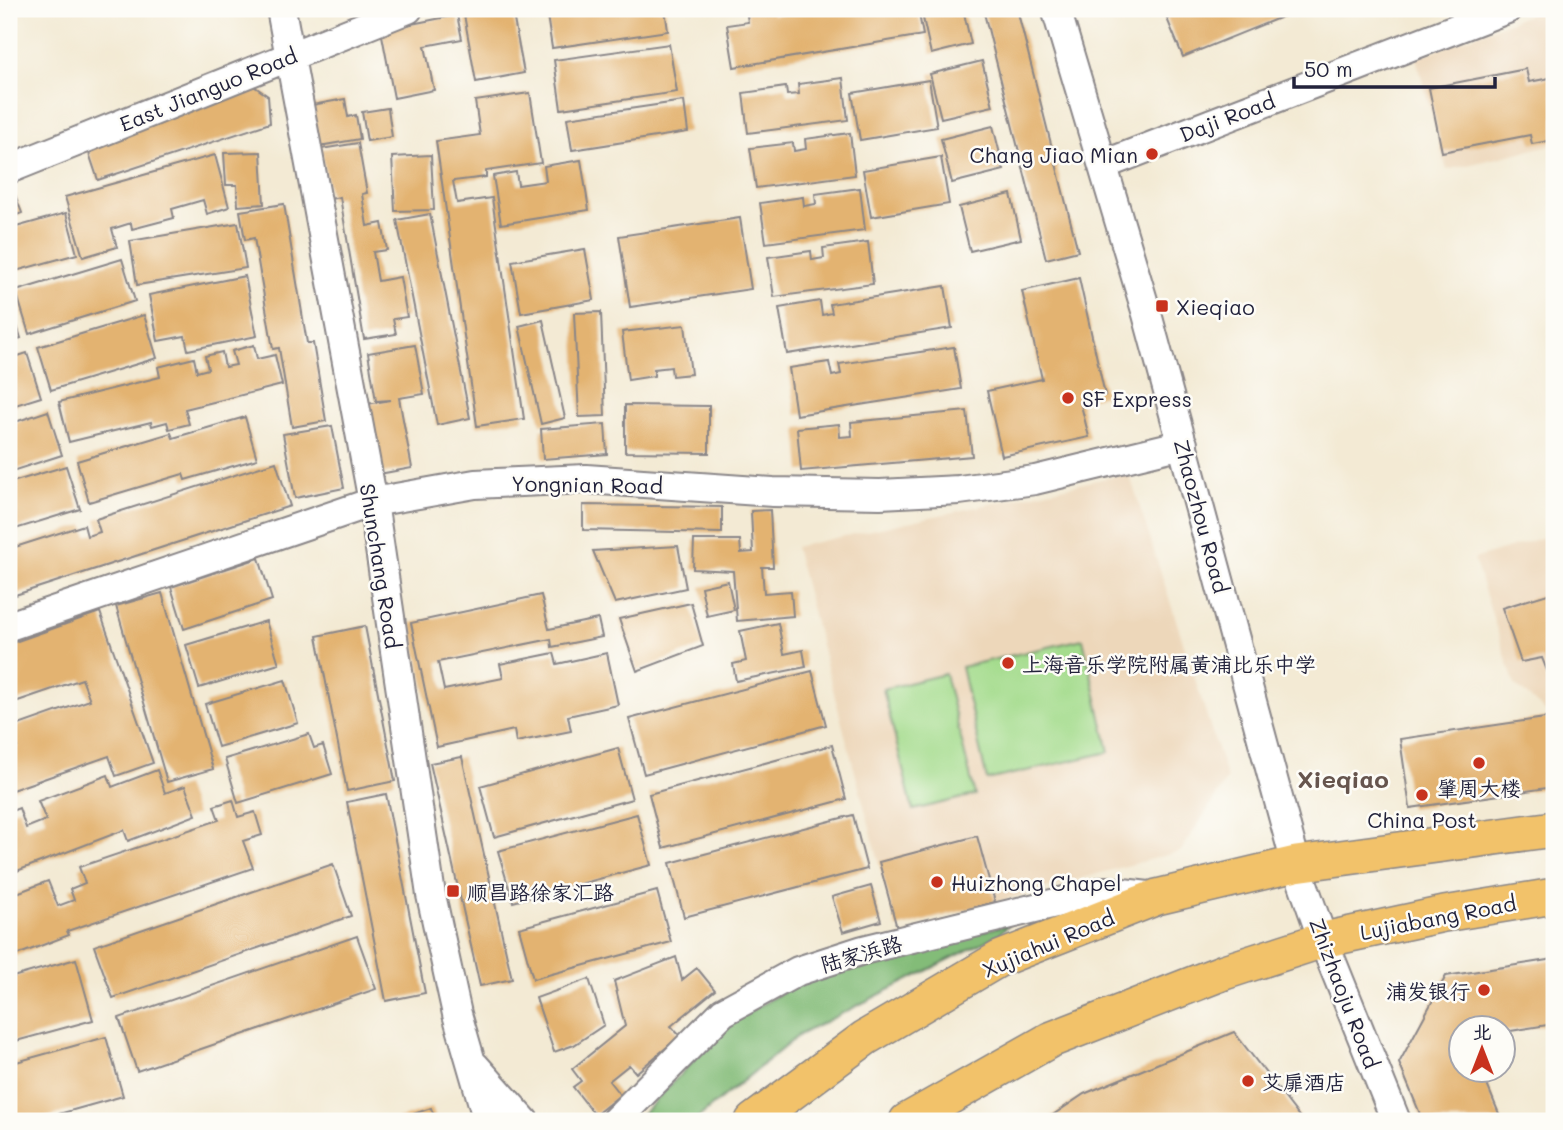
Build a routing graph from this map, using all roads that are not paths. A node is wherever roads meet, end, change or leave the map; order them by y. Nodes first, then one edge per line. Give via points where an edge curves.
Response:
1 (281, 9) edge
2 (408, 9) edge
3 (1056, 9) edge
4 (1507, 9) edge
5 (290, 56) junction
6 (1103, 165) junction
7 (9, 169) edge
8 (1183, 444) junction
9 (373, 502) junction
10 (9, 626) edge
11 (1554, 829) edge
12 (1296, 864) junction
13 (1554, 896) edge
14 (1157, 897) junction
15 (1323, 940) junction
16 (471, 1061) junction
17 (488, 1121) edge
18 (524, 1121) edge
19 (615, 1121) edge
20 (753, 1121) edge
21 (906, 1121) edge
22 (1396, 1121) edge

1 - 5 street, Shunchang Road
2 - 5 street, East Jianguo Road
3 - 6 street, Zhaozhou Road
4 - 6 street, Daji Road
5 - 7 street, East Jianguo Road
5 - 9 street, Shunchang Road
6 - 8 street, Zhaozhou Road
8 - 9 street, Yongnian Road via 1035,480 959,490 773,492 586,479 475,484
8 - 12 street, Zhaozhou Road
9 - 10 street, Yongnian Road
9 - 16 street, Shunchang Road via 431,895
11 - 12 main road
12 - 14 main road, Xujiahui Road
12 - 15 street, Zhizhaoju Road
13 - 15 main road, Lujiabang Road
14 - 19 street, 陆家浜路 via 1105,891 863,950 798,971 723,1012
14 - 20 main road, Xujiahui Road via 999,959 865,1038
15 - 21 main road via 1224,972 1050,1040
15 - 22 street, Zhizhaoju Road
16 - 17 street, Shunchang Road
16 - 18 street

